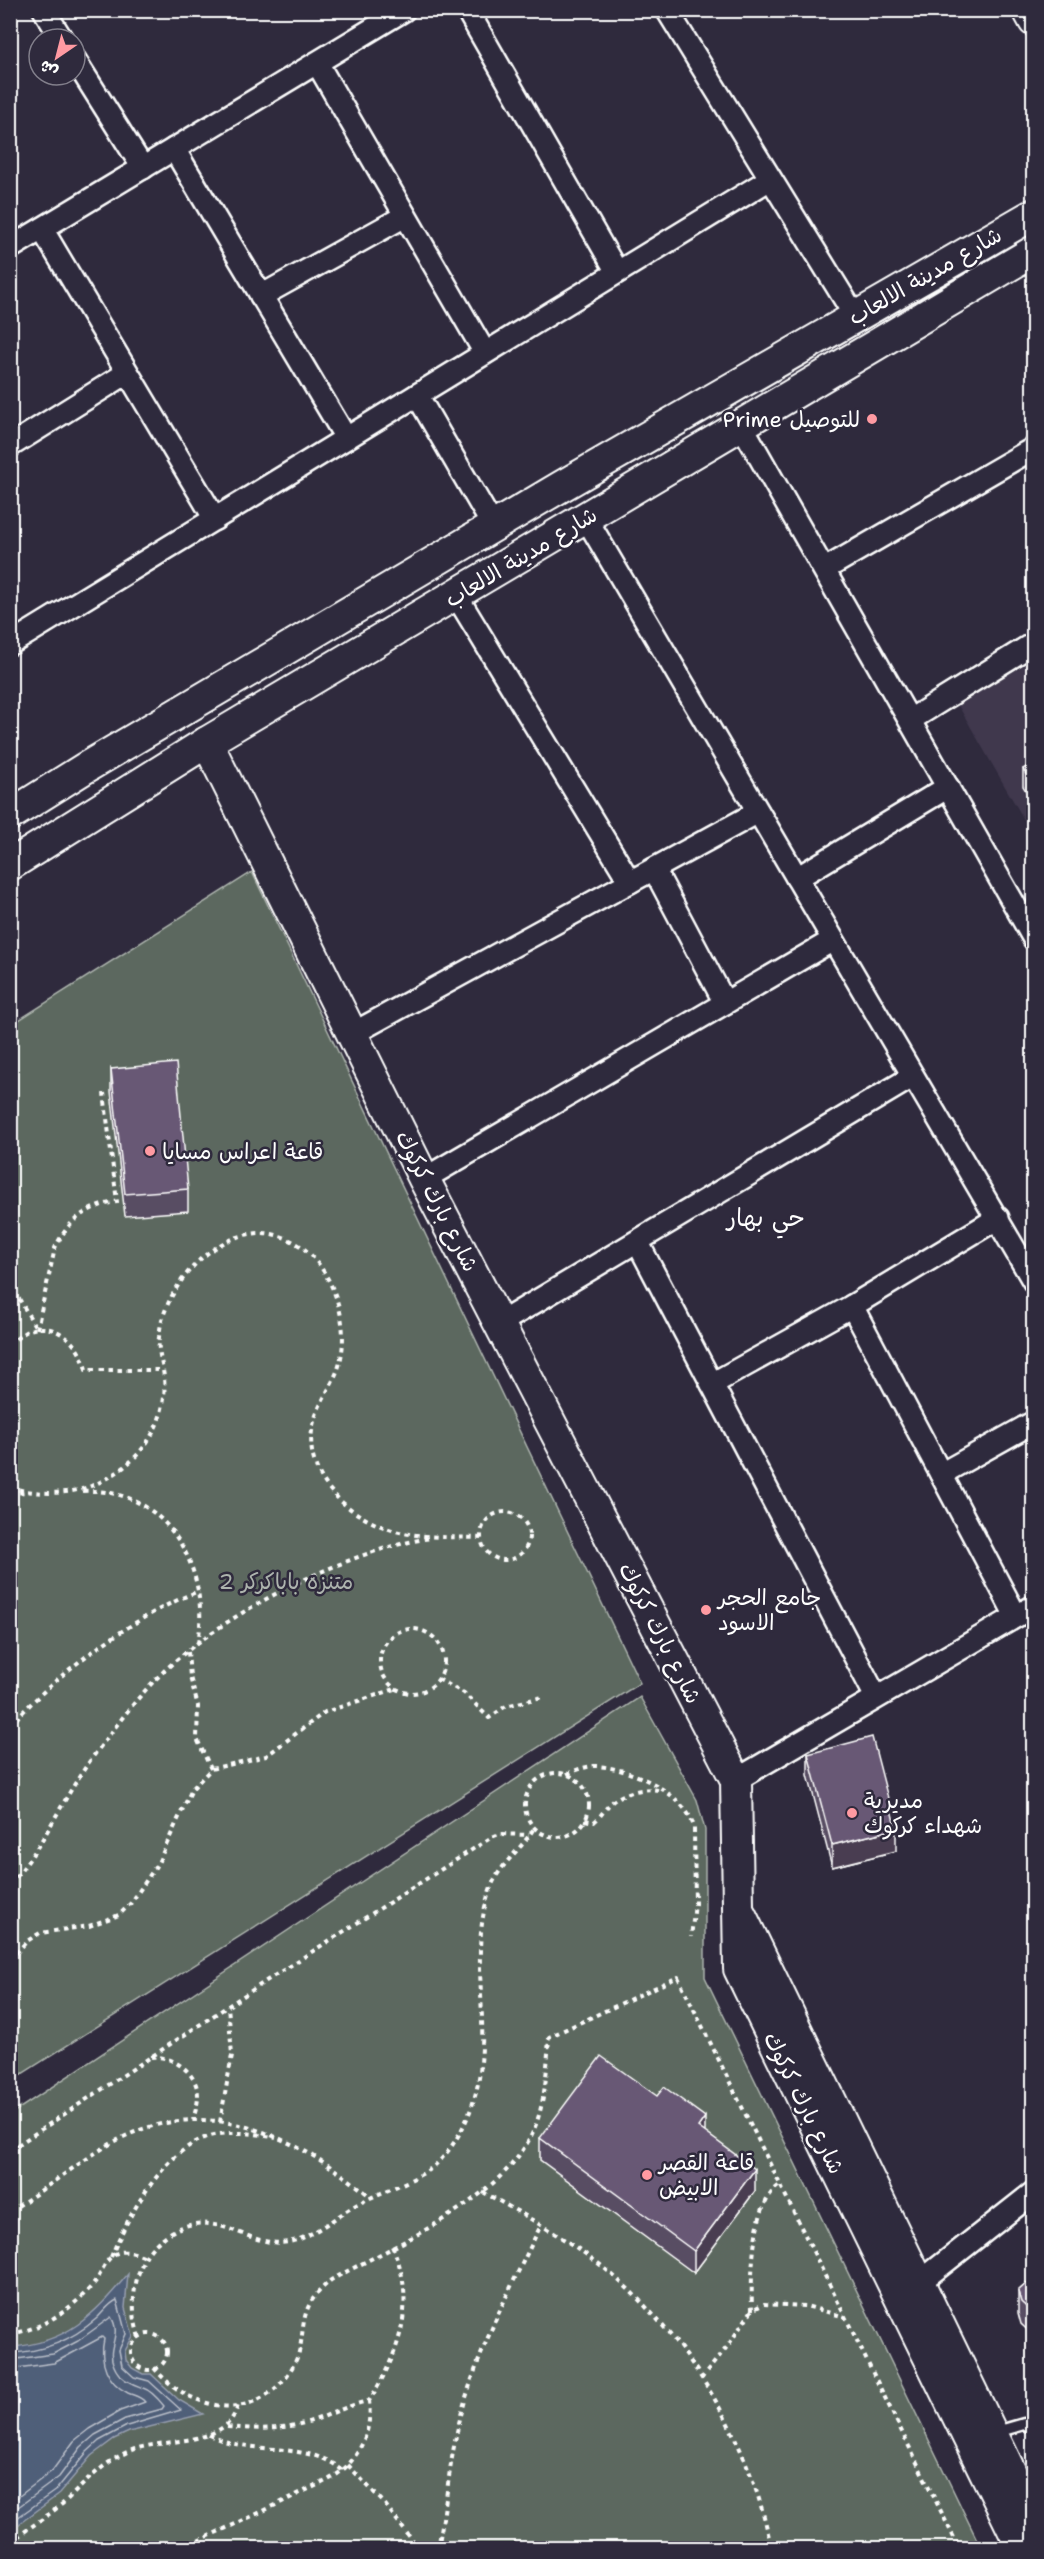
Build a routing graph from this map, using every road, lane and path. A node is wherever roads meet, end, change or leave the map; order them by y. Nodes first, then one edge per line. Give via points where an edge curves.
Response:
1 (467, 10) edge
2 (668, 10) edge
3 (1028, 10) edge
4 (46, 11) edge
5 (394, 13) edge
6 (1034, 21) edge
7 (55, 27) edge
8 (316, 63) junction
9 (87, 79) edge
10 (174, 149) junction
11 (143, 168) junction
12 (770, 179) junction
13 (1034, 214) edge
14 (405, 216) junction
15 (42, 229) junction
16 (10, 248) edge
17 (1034, 252) edge
18 (617, 272) junction
19 (261, 296) junction
20 (855, 316) junction
21 (485, 353) junction
22 (127, 373) junction
23 (417, 395) junction
24 (742, 426) junction
25 (346, 438) junction
26 (10, 446) edge
27 (1034, 448) edge
28 (585, 518) junction
29 (215, 519) junction
30 (493, 526) junction
31 (825, 569) junction
32 (456, 595) junction
33 (323, 627) junction
34 (1034, 643) edge
35 (10, 644) edge
36 (344, 661) junction
37 (910, 720) junction
38 (207, 742) junction
39 (948, 787) junction
40 (758, 812) junction
41 (10, 815) edge
42 (10, 865) edge
43 (654, 869) junction
44 (797, 878) junction
45 (630, 882) junction
46 (1034, 939) edge
47 (833, 940) junction
48 (725, 1003) junction
49 (352, 1034) junction
50 (912, 1077) junction
51 (104, 1093) dead end
52 (424, 1179) junction
53 (998, 1218) junction
54 (638, 1243) junction
55 (1034, 1282) edge
56 (10, 1283) edge
57 (852, 1306) junction
58 (500, 1323) junction
59 (37, 1329) junction
60 (10, 1346) edge
61 (162, 1370) junction
62 (712, 1384) junction
63 (1034, 1422) edge
64 (941, 1474) junction
65 (10, 1486) edge
66 (32, 1491) junction
67 (67, 1491) junction
68 (10, 1493) edge
69 (441, 1536) junction
70 (481, 1538) junction
71 (199, 1591) junction
72 (1025, 1611) edge
73 (198, 1644) junction
74 (189, 1652) junction
75 (438, 1679) junction
76 (395, 1689) junction
77 (542, 1697) dead end
78 (876, 1698) junction
79 (10, 1726) edge
80 (212, 1769) junction
81 (567, 1774) junction
82 (736, 1780) junction
83 (667, 1793) junction
84 (585, 1820) junction
85 (534, 1828) junction
86 (530, 1835) junction
87 (10, 1884) edge
88 (737, 1906) junction
89 (692, 1937) dead end
90 (10, 1960) edge
91 (228, 2006) junction
92 (150, 2058) junction
93 (193, 2120) junction
94 (220, 2122) junction
95 (285, 2140) junction
96 (10, 2150) edge
97 (780, 2185) junction
98 (483, 2192) junction
99 (1034, 2192) edge
100 (371, 2197) junction
101 (10, 2211) edge
102 (541, 2225) junction
103 (392, 2246) junction
104 (111, 2257) junction
105 (146, 2257) junction
106 (920, 2282) junction
107 (752, 2310) junction
108 (845, 2318) junction
109 (10, 2334) edge
110 (139, 2337) junction
111 (154, 2368) junction
112 (701, 2379) junction
113 (369, 2401) junction
114 (238, 2405) junction
115 (227, 2427) junction
116 (1034, 2427) edge
117 (992, 2433) junction
118 (208, 2434) junction
119 (348, 2465) junction
120 (342, 2470) junction
121 (1034, 2520) edge
122 (10, 2543) edge
123 (182, 2548) edge
124 (418, 2548) edge
125 (438, 2548) edge
126 (771, 2548) edge
127 (959, 2548) edge
128 (1022, 2548) edge

1 - 18 street
2 - 12 street
3 - 6 main road
4 - 7 street
5 - 8 street
8 - 10 street
8 - 14 street
9 - 11 street
10 - 11 street
10 - 19 street
11 - 15 street
12 - 18 street
12 - 20 street
13 - 20 main road, شارع مدينة الالعاب
14 - 19 street
14 - 21 street
15 - 16 street
15 - 22 street
17 - 24 main road, شارع مدينة الالعاب
18 - 21 street
19 - 25 street
20 - 30 main road, شارع مدينة الالعاب
21 - 23 street
22 - 26 street
22 - 29 street
23 - 25 street
23 - 30 street
24 - 28 main road, شارع مدينة الالعاب
24 - 31 street
25 - 29 street
27 - 31 street
28 - 32 main road, شارع مدينة الالعاب
28 - 40 street
29 - 35 street
30 - 33 main road, شارع مدينة الالعاب
31 - 37 street
32 - 36 main road, شارع مدينة الالعاب
32 - 45 street
33 - 36 main road
33 - 41 main road, شارع مدينة الالعاب
34 - 37 street
36 - 38 main road, شارع مدينة الالعاب
37 - 39 street
38 - 42 main road, شارع مدينة الالعاب
38 - 49 main road, شارع بارك كركوك
39 - 44 street
39 - 46 street
40 - 43 street
40 - 44 street
43 - 45 street
43 - 48 street
44 - 47 street
45 - 49 street
47 - 48 street
47 - 50 street
48 - 52 street
49 - 52 main road, شارع بارك كركوك
50 - 53 street
50 - 54 street
51 - 59 path via 117,1202 87,1210 61,1236
52 - 58 main road, شارع بارك كركوك
53 - 55 street
53 - 57 street
54 - 58 street
54 - 62 street
56 - 59 path
57 - 62 street
57 - 64 street
58 - 82 main road, شارع بارك كركوك
59 - 60 path via 25,1332
59 - 61 path via 49,1329 71,1339 79,1348 86,1371
61 - 67 path via 161,1411 142,1450 110,1478
61 - 69 path via 162,1322 194,1266 217,1248 242,1236 263,1233 296,1242 323,1270 339,1308 342,1350 311,1433 316,1466 325,1484 351,1509 403,1533
62 - 78 street
63 - 64 street
64 - 72 street
65 - 66 path
66 - 67 path
66 - 68 path
67 - 71 path via 119,1494 161,1519 188,1556
69 - 70 path
69 - 73 path via 395,1544 340,1564 275,1595
70 - 70 path via 489,1554 504,1561 520,1555 526,1548 529,1532 522,1518 500,1511 487,1519
71 - 73 path
71 - 79 path via 161,1607 112,1639 55,1682
72 - 78 street
73 - 74 path
74 - 80 path via 190,1677 198,1706 197,1738
74 - 87 path via 159,1676 108,1737 38,1849
75 - 76 path via 423,1691
75 - 76 path via 444,1664 440,1647 428,1633 409,1629 390,1636 380,1654 382,1674
75 - 77 path via 464,1693 489,1718 506,1706
76 - 80 path via 325,1712 266,1756
78 - 82 street
80 - 90 path via 192,1789 158,1863 120,1915 89,1926 40,1933
81 - 83 path via 586,1767 611,1768
81 - 84 path via 576,1779 588,1796
81 - 85 path via 546,1774 529,1787 524,1808
82 - 88 main road, شارع بارك كركوك
83 - 84 path via 650,1788 633,1792 611,1803 598,1819
83 - 89 path via 685,1807 694,1828
84 - 85 path via 574,1833 564,1837 554,1838
85 - 86 path
86 - 91 path via 492,1837
86 - 100 path via 491,1886 485,1914 481,1945 484,2053 472,2109 460,2134 435,2165
88 - 106 main road
88 - 128 main road, شارع بارك كركوك via 738,1969
91 - 92 path
91 - 94 path via 232,2055
92 - 93 path via 174,2061 191,2076 198,2094
92 - 96 path
93 - 94 path
93 - 101 path via 166,2121 106,2146
94 - 95 path via 261,2129
95 - 100 path via 334,2168
95 - 104 path via 228,2134 208,2136 191,2145 140,2200
97 - 98 path via 678,1977 549,2037 544,2097 534,2127 518,2158
97 - 107 path via 773,2190 762,2212 752,2273
97 - 108 path
98 - 102 path
98 - 103 path
99 - 106 street
100 - 105 path via 297,2240 269,2242 234,2229 200,2223 171,2232 155,2243
102 - 112 path via 596,2262 639,2301
102 - 125 path via 509,2288 470,2386 452,2459
103 - 113 path via 403,2278 400,2341
103 - 114 path via 317,2292 306,2312 296,2362 288,2375 260,2400
104 - 105 path via 134,2252
104 - 109 path via 89,2290 61,2313 25,2332
105 - 110 path via 135,2287 134,2322
106 - 117 main road
107 - 108 path via 764,2304 786,2304
107 - 112 path
108 - 127 path
110 - 111 path via 132,2346 134,2362 143,2368
110 - 111 path via 156,2336 165,2344 166,2356
111 - 114 path via 173,2387 204,2403
112 - 126 path via 746,2462
113 - 115 path via 302,2424 266,2430
113 - 119 path via 367,2431
114 - 115 path
115 - 118 path
116 - 117 lane via 1024,2424
117 - 121 main road
118 - 120 path via 242,2446 310,2454
118 - 122 path via 134,2449 109,2462
119 - 120 path
119 - 124 path via 384,2503
120 - 123 path via 262,2513

